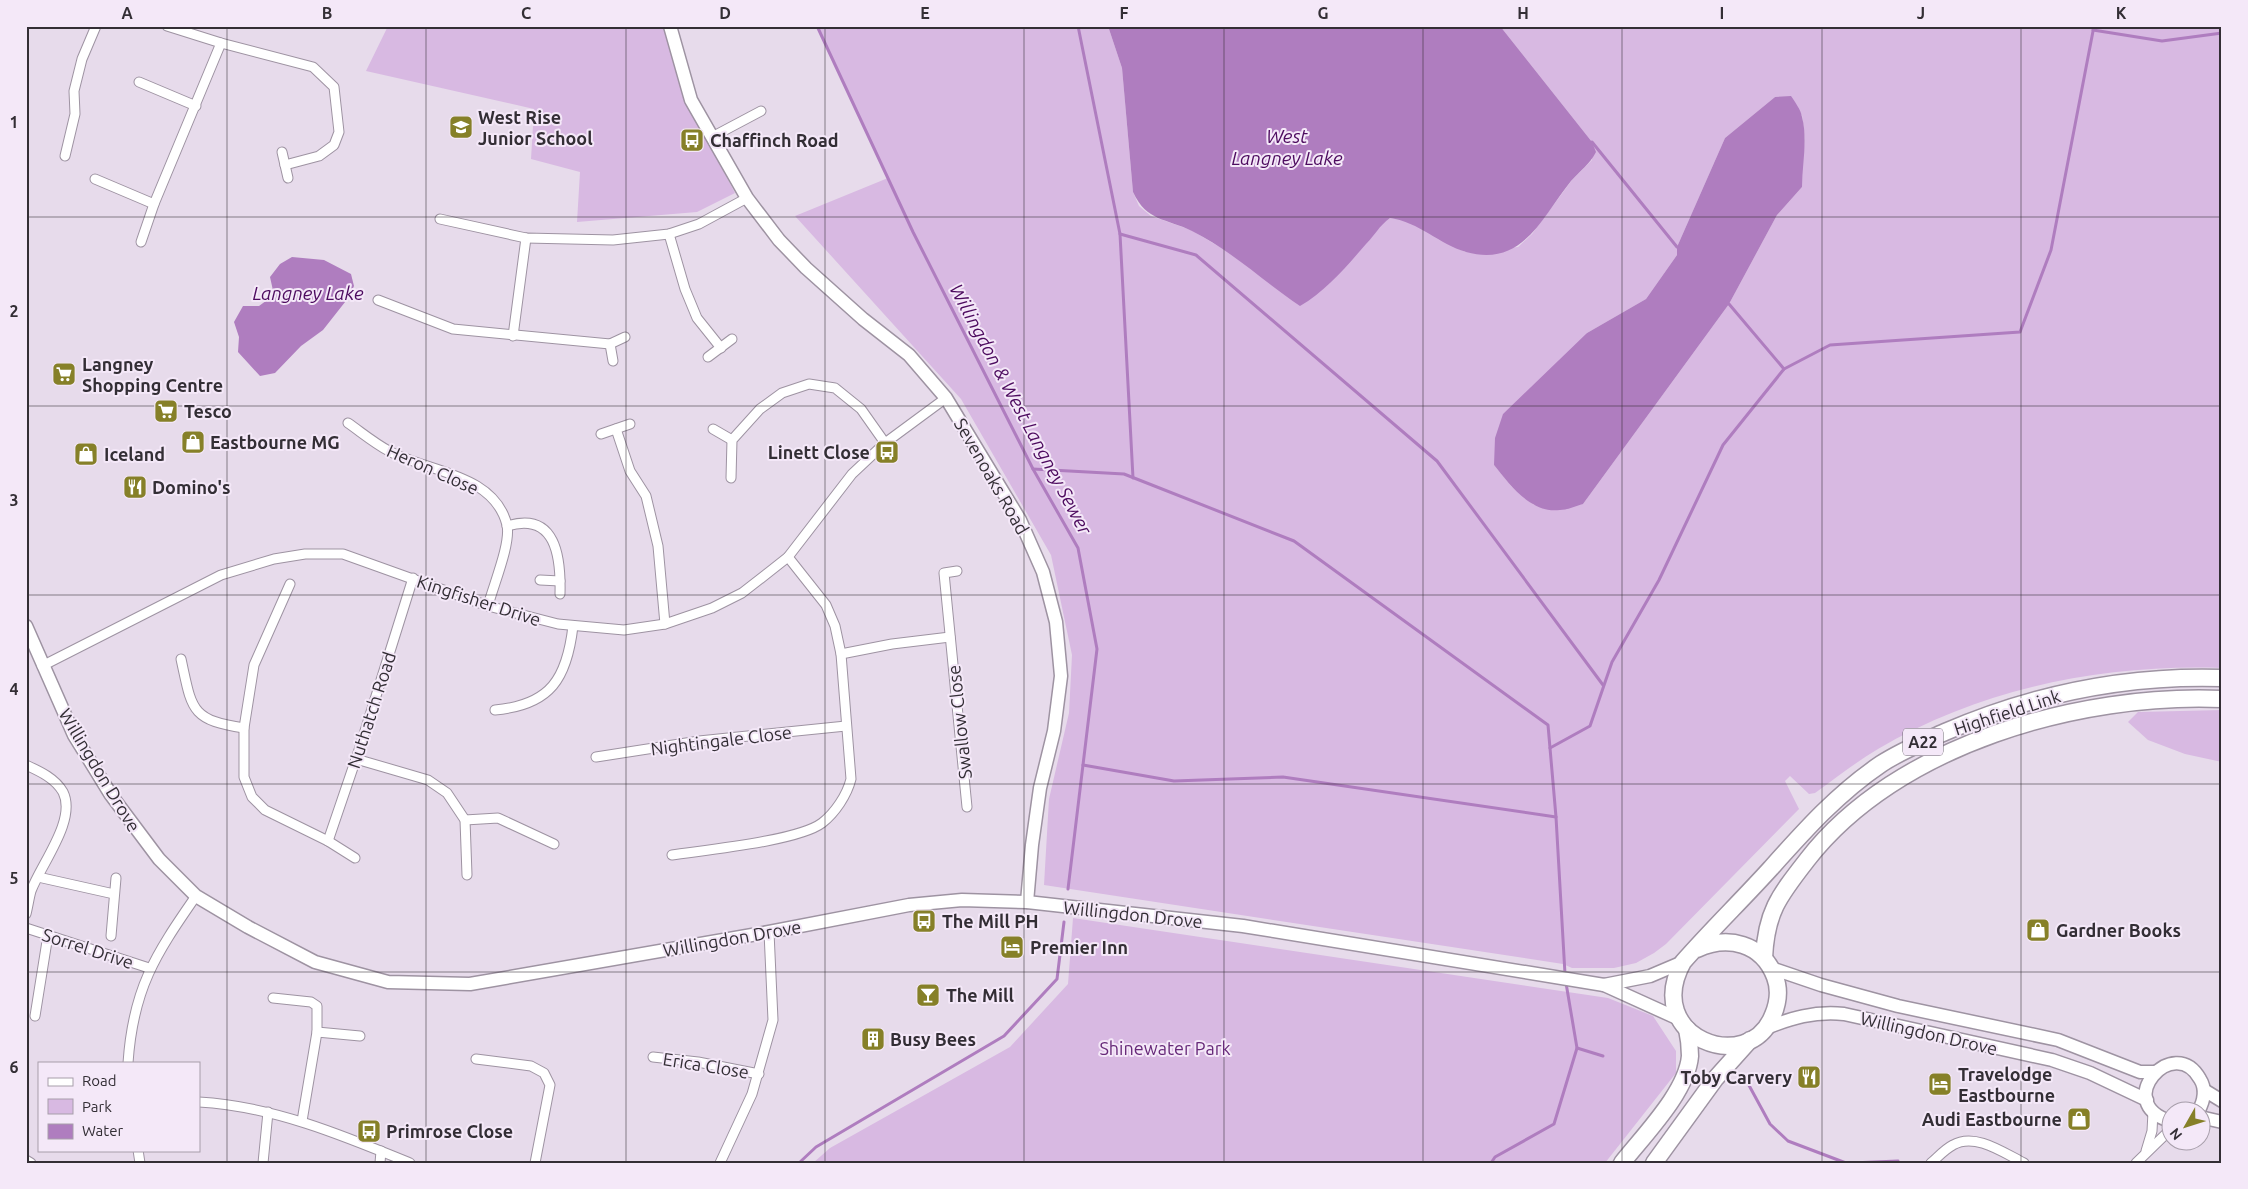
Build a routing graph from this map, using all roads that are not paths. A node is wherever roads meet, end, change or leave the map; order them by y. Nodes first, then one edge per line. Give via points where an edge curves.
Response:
1 (96, 26) edge
2 (166, 26) edge
3 (670, 26) edge
4 (221, 43) junction
5 (139, 82) dead end
6 (196, 106) junction
7 (761, 111) dead end
8 (712, 137) junction
9 (282, 152) dead end
10 (65, 156) dead end
11 (285, 165) junction
12 (288, 178) dead end
13 (95, 179) dead end
14 (747, 198) junction
15 (154, 204) junction
16 (440, 220) dead end
17 (670, 234) junction
18 (526, 238) junction
19 (140, 242) dead end
20 (378, 300) dead end
21 (513, 336) junction
22 (625, 336) dead end
23 (732, 339) dead end
24 (610, 344) junction
25 (721, 348) junction
26 (708, 357) dead end
27 (613, 361) dead end
28 (946, 398) junction
29 (348, 423) dead end
30 (630, 424) dead end
31 (713, 429) dead end
32 (616, 430) junction
33 (601, 434) dead end
34 (732, 440) junction
35 (885, 443) junction
36 (730, 478) dead end
37 (507, 526) junction
38 (788, 557) junction
39 (958, 571) dead end
40 (413, 578) junction
41 (540, 580) dead end
42 (560, 580) junction
43 (290, 584) dead end
44 (560, 594) dead end
45 (488, 606) junction
46 (665, 624) junction
47 (26, 626) edge
48 (573, 626) junction
49 (950, 637) junction
50 (841, 654) junction
51 (180, 659) dead end
52 (42, 666) junction
53 (2222, 678) edge
54 (2222, 698) edge
55 (496, 710) dead end
56 (846, 726) junction
57 (244, 728) junction
58 (596, 757) dead end
59 (356, 759) junction
60 (26, 765) edge
61 (967, 807) dead end
62 (465, 820) junction
63 (328, 841) junction
64 (554, 844) dead end
65 (672, 855) dead end
66 (355, 858) dead end
67 (467, 875) dead end
68 (38, 877) junction
69 (116, 878) dead end
70 (114, 894) junction
71 (196, 896) junction
72 (1028, 902) junction
73 (26, 914) edge
74 (26, 928) edge
75 (769, 932) junction
76 (48, 935) junction
77 (110, 936) dead end
78 (1697, 949) junction
79 (1683, 962) junction
80 (1768, 963) junction
81 (149, 968) junction
82 (1604, 985) junction
83 (273, 998) dead end
84 (35, 1016) dead end
85 (1683, 1024) junction
86 (317, 1032) junction
87 (1758, 1034) junction
88 (360, 1036) dead end
89 (653, 1057) dead end
90 (476, 1059) dead end
91 (128, 1062) edge
92 (2154, 1072) junction
93 (759, 1074) junction
94 (2204, 1090) junction
95 (2222, 1100) edge
96 (200, 1102) edge
97 (2202, 1102) edge
98 (2150, 1106) junction
99 (268, 1112) junction
100 (2160, 1114) edge
101 (302, 1122) junction
102 (2160, 1139) edge
103 (381, 1151) junction
104 (2146, 1151) junction
105 (26, 1160) edge
106 (31, 1163) edge
107 (263, 1163) edge
108 (380, 1163) edge
109 (410, 1163) edge
110 (535, 1163) edge
111 (720, 1163) edge
112 (1622, 1163) edge
113 (1654, 1163) edge
114 (1931, 1163) edge
115 (2024, 1163) edge
116 (2136, 1163) edge

1 - 10 street via 74,91 75,114
2 - 4 street
3 - 8 street, Sevenoaks Road via 692,100
4 - 6 street
4 - 11 street via 313,67 334,87 339,132 334,145 319,156
5 - 6 street
6 - 15 street
7 - 8 street
8 - 14 street, Sevenoaks Road
9 - 11 street
11 - 12 street
13 - 15 street
14 - 17 street via 698,224
14 - 28 street, Sevenoaks Road via 779,240 806,268 909,355
15 - 19 street
16 - 18 street
17 - 18 street via 613,240
17 - 25 street via 696,318
18 - 21 street
20 - 21 street via 453,330
21 - 24 street
22 - 24 street
23 - 25 street
24 - 27 street
25 - 26 street
28 - 35 street, Kingfisher Drive
28 - 72 street, Sevenoaks Road via 1020,520 1043,572 1056,622 1061,676 1054,731 1040,788
29 - 37 street, Heron Close via 389,451 463,479 485,491 500,509
30 - 32 street
31 - 34 street
32 - 33 street
32 - 46 street via 630,471 646,496 658,546
34 - 35 street via 760,409 782,393 809,384 835,388 861,409
34 - 36 street
35 - 38 street, Kingfisher Drive via 852,474
37 - 42 street via 535,523 548,532 556,548
37 - 45 street
38 - 46 street, Kingfisher Drive via 742,593 712,608
38 - 50 street via 826,605
39 - 49 street, Swallow Close via 944,573
40 - 45 street, Kingfisher Drive
40 - 52 street, Kingfisher Drive via 342,554 305,554 274,559 221,575
40 - 59 street, Nuthatch Road
41 - 42 street
42 - 44 street
43 - 57 street via 254,665
45 - 48 street, Kingfisher Drive
46 - 48 street, Kingfisher Drive via 624,630
47 - 52 street, Willingdon Drove
48 - 55 street via 563,671 549,691 535,702
49 - 50 street
49 - 61 street, Swallow Close
50 - 56 street
51 - 57 street via 195,709 207,720
52 - 71 street, Willingdon Drove via 74,735 111,795 159,859
53 - 78 highway, Highfield Link / A22 via 2114,683 2054,694 1982,716 1916,745 1881,764 1826,808
54 - 80 highway, Highfield Link / A22 via 2141,701 2058,714 1947,753 1895,780 1843,820 1795,875 1769,919
56 - 58 street, Nightingale Close via 699,741
56 - 65 street via 851,779 848,790 822,823 802,833
57 - 63 street via 244,777 252,797 265,810
59 - 62 street via 428,780 447,793
59 - 63 street, Nuthatch Road
60 - 68 street via 50,777 63,792 66,808 63,826
62 - 64 street via 498,818
62 - 67 street
63 - 66 street
68 - 70 street
68 - 73 street
69 - 70 street
70 - 77 street
71 - 75 street, Willingdon Drove via 315,962 388,982 470,984
71 - 81 street
72 - 75 street, Willingdon Drove via 962,900 909,905
72 - 82 street, Willingdon Drove via 1243,926
74 - 76 street, Sorrel Drive
75 - 93 street via 773,1020
76 - 81 street, Sorrel Drive
76 - 84 street
78 - 79 highway
78 - 80 highway via 1725,940 1740,942
79 - 82 street, Willingdon Drove via 1650,976
79 - 85 highway via 1673,990 1674,1005
80 - 87 highway via 1776,980 1777,1000 1772,1018
80 - 92 street, Willingdon Drove via 1822,986 1898,1006 2058,1040 2140,1072
81 - 91 street via 132,1020
82 - 85 street, Willingdon Drove
83 - 86 street via 311,1002 317,1006
85 - 87 highway via 1698,1038 1725,1046 1739,1044
85 - 112 highway via 1690,1057 1682,1081
86 - 88 street
86 - 101 street
87 - 98 street, Willingdon Drove via 1807,1014 1844,1014 2052,1060 2126,1088
87 - 113 highway via 1715,1079
89 - 93 street, Erica Close
90 - 110 street via 531,1066 544,1073 550,1085
92 - 94 street via 2169,1064 2186,1066 2199,1075
92 - 98 street via 2147,1085
93 - 111 street
94 - 95 street
94 - 97 street
96 - 99 street
98 - 100 street, Willingdon Drove
98 - 104 street via 2152,1131
99 - 101 street
99 - 107 street
101 - 103 street
102 - 104 street
103 - 108 street
103 - 109 street
104 - 116 street
105 - 106 street
114 - 115 street via 1952,1145 1971,1140

